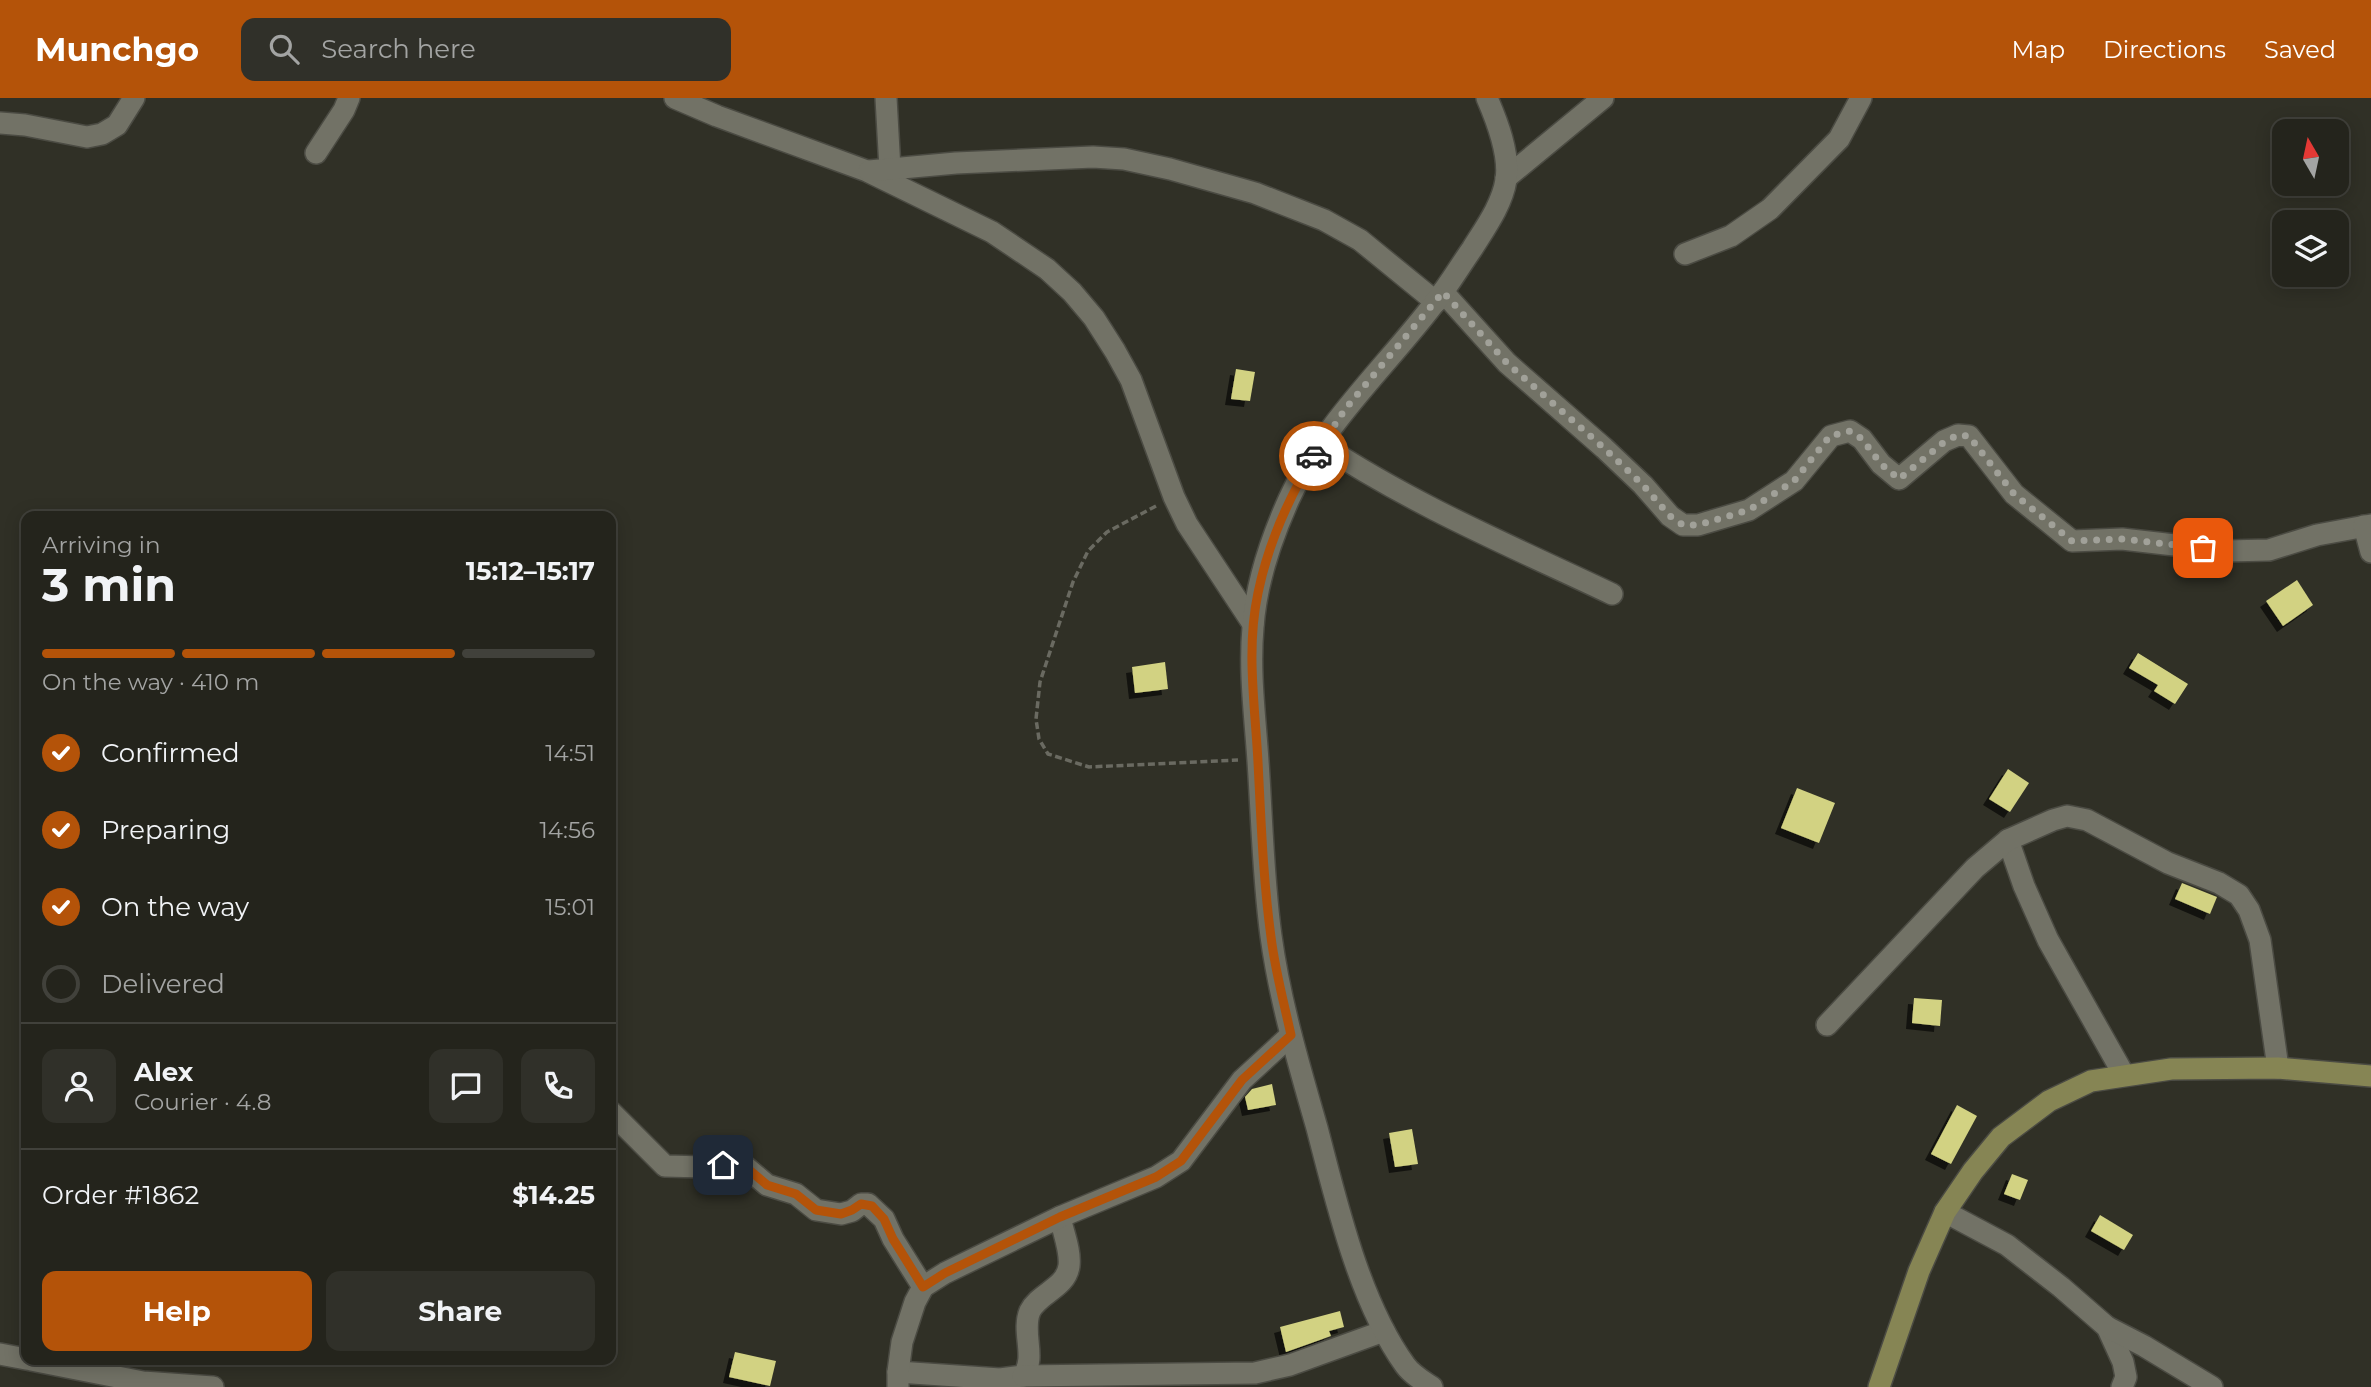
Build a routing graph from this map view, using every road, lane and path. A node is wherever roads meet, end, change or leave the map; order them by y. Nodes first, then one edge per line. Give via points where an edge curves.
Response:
1 (134, 98) edge
2 (349, 98) edge
3 (675, 98) edge
4 (886, 98) edge
5 (1487, 98) edge
6 (1603, 98) edge
7 (1861, 98) edge
8 (0, 123) edge
9 (316, 153) dead end
10 (890, 169) junction
11 (867, 171) junction
12 (1506, 177) junction
13 (1685, 254) dead end
14 (1439, 297) junction
15 (1321, 444) junction
16 (1174, 497) junction
17 (2368, 525) edge
18 (2371, 552) edge
19 (1612, 594) dead end
20 (1253, 624) junction
21 (1258, 760) junction
22 (2008, 840) junction
23 (1827, 1025) dead end
24 (1291, 1035) junction
25 (2278, 1068) junction
26 (2124, 1075) junction
27 (2371, 1076) edge
28 (616, 1117) edge
29 (1945, 1212) junction
30 (1060, 1217) junction
31 (923, 1287) junction
32 (2107, 1326) junction
33 (1384, 1331) junction
34 (0, 1354) edge
35 (21, 1358) edge
36 (59, 1365) edge
37 (1023, 1376) junction
38 (898, 1380) edge
39 (213, 1387) edge
40 (1432, 1387) edge
41 (1879, 1387) edge
42 (2122, 1387) edge
43 (2212, 1387) edge

1 - 8 street via 117,125 87,137
2 - 9 street
3 - 11 street
4 - 10 street
5 - 12 street via 1502,135
6 - 12 street
7 - 13 street via 1839,139 1770,209 1731,236
10 - 11 street
10 - 14 street via 1093,158 1170,169 1255,193 1324,220
11 - 16 street via 992,232 1072,292 1094,318 1131,380
12 - 14 street via 1491,219
14 - 15 street
14 - 17 street via 1683,525 1749,510 1794,481 1830,436 1850,431 1899,479 1944,442 1958,435 1969,436 2014,494 2072,541 2122,539 2227,551 2269,550
15 - 19 street via 1420,503
15 - 20 street via 1290,495 1275,534
16 - 20 street
16 - 21 path via 1107,532 1088,551 1040,682 1039,739 1048,754 1089,768
17 - 18 street
20 - 21 street via 1252,698
21 - 24 street via 1271,937
22 - 23 street via 1975,868
22 - 25 street via 2067,816 2087,820 2239,895 2260,940
22 - 26 street via 2048,940
24 - 30 street via 1242,1080 1181,1161 1156,1177
24 - 33 street via 1351,1245
25 - 26 main road
25 - 27 main road
26 - 29 main road via 2091,1081 2049,1101 2001,1137
28 - 31 street via 665,1166 741,1163 767,1185 796,1194 816,1210 841,1214 868,1204 884,1219
29 - 32 street via 2007,1245
29 - 41 main road via 1919,1271
30 - 31 street
30 - 37 street via 1069,1264 1059,1284 1031,1310 1028,1370
31 - 38 street via 909,1319
32 - 42 street via 2125,1369
32 - 43 street
33 - 37 street via 1255,1373
33 - 40 street via 1410,1371
34 - 35 street
36 - 39 street via 143,1382
37 - 38 street

